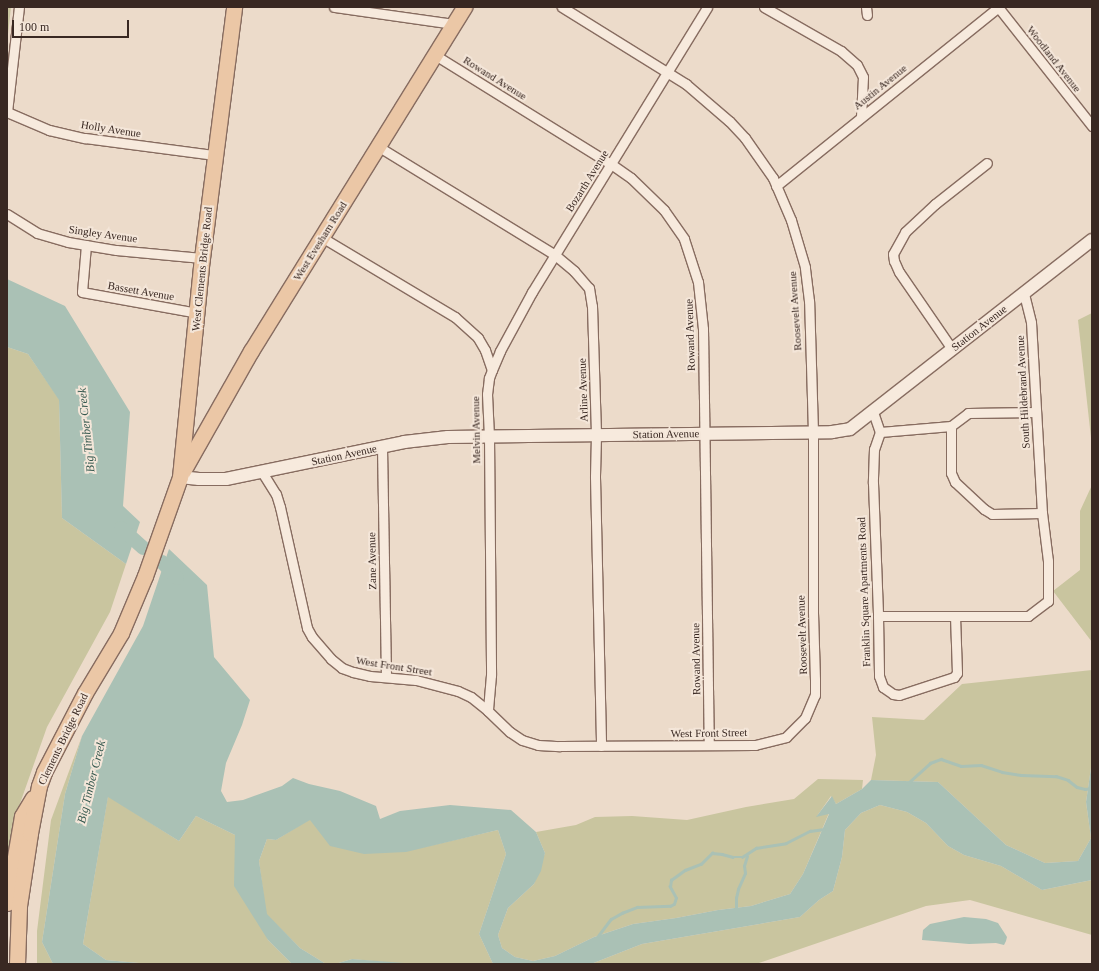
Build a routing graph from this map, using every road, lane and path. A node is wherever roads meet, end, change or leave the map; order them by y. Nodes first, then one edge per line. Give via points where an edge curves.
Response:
1 (19, 7) edge
2 (234, 7) edge
3 (334, 7) edge
4 (464, 7) edge
5 (562, 7) edge
6 (707, 7) edge
7 (764, 7) edge
8 (999, 7) edge
9 (453, 24) junction
10 (435, 55) junction
11 (667, 72) junction
12 (7, 112) edge
13 (861, 117) junction
14 (1092, 126) edge
15 (379, 147) junction
16 (215, 156) junction
17 (986, 163) dead end
18 (611, 164) junction
19 (776, 186) junction
20 (7, 214) edge
21 (323, 238) junction
22 (1092, 240) edge
23 (86, 245) junction
24 (555, 255) junction
25 (202, 258) junction
26 (1024, 293) junction
27 (197, 313) junction
28 (952, 349) junction
29 (492, 370) junction
30 (873, 412) junction
31 (1036, 412) junction
32 (212, 421) junction
33 (185, 422) junction
34 (951, 426) junction
35 (813, 432) junction
36 (880, 432) junction
37 (704, 434) junction
38 (596, 435) junction
39 (490, 436) junction
40 (382, 447) junction
41 (262, 472) junction
42 (180, 477) junction
43 (1042, 512) junction
44 (160, 528) joint
45 (878, 616) junction
46 (955, 617) junction
47 (386, 676) junction
48 (488, 711) junction
49 (802, 721) joint
50 (709, 745) junction
51 (601, 746) junction
52 (39, 786) junction
53 (7, 903) edge
54 (7, 932) edge
55 (17, 944) junction
56 (17, 964) edge

1 - 12 street
2 - 16 main road, West Clements Bridge Road
3 - 9 street
4 - 9 main road, West Evesham Road
5 - 11 street, Roosevelt Avenue
6 - 11 street, Bozarth Avenue
7 - 13 street via 841,51 857,64 863,77
8 - 13 street, Austin Avenue
8 - 14 street, Woodland Avenue
9 - 10 main road, West Evesham Road
10 - 15 main road, West Evesham Road
10 - 18 street, Rowand Avenue
11 - 18 street, Bozarth Avenue
11 - 19 street, Roosevelt Avenue via 701,96 745,138
12 - 16 street, Holly Avenue via 49,130 85,138
13 - 19 street, Austin Avenue
15 - 21 main road, West Evesham Road
15 - 24 street, Arline Avenue
16 - 25 main road, West Clements Bridge Road
17 - 28 street via 905,232 893,254 899,272
18 - 24 street, Bozarth Avenue
18 - 37 street, Rowand Avenue via 632,178 664,210 684,239 694,266 703,329
19 - 35 street, Roosevelt Avenue via 791,220 805,267 809,302
20 - 23 street, Singley Avenue via 37,233
21 - 29 street via 468,327 485,350
21 - 32 main road, West Evesham Road via 251,351
22 - 26 street, Station Avenue
23 - 25 street, Singley Avenue
23 - 27 street, Bassett Avenue via 82,292
24 - 29 street, Bozarth Avenue via 500,351
24 - 38 street, Arline Avenue via 574,270 589,288 591,296
25 - 27 main road, West Clements Bridge Road
26 - 28 street, Station Avenue
26 - 31 street, South Hildebrand Avenue via 1031,322
27 - 33 main road, West Clements Bridge Road
28 - 30 street, Station Avenue
29 - 39 street, Melvin Avenue via 487,394
30 - 35 street, Station Avenue via 850,429
30 - 36 street
31 - 34 street via 968,413
31 - 43 street, South Hildebrand Avenue
32 - 33 main road via 196,430 188,427
32 - 42 main road, West Evesham Road
33 - 42 main road, West Clements Bridge Road
34 - 36 street
34 - 43 street via 951,473 955,482 992,514
35 - 37 street, Station Avenue
35 - 49 street, Roosevelt Avenue via 813,611 816,680 815,695
36 - 45 street, Franklin Square Apartments Road via 874,449 873,483
37 - 38 street, Station Avenue
37 - 50 street, Rowand Avenue
38 - 39 street, Station Avenue
38 - 51 street, Arline Avenue
39 - 40 street, Station Avenue via 448,437
39 - 48 street, Melvin Avenue via 491,675
40 - 41 street, Station Avenue
40 - 47 street, Zane Avenue
41 - 42 street, Station Avenue via 226,479
41 - 47 street, West Front Street via 276,494 280,507 307,628 312,638 342,668 359,674
42 - 44 main road, West Clements Bridge Road
43 - 46 street, South Hildebrand Avenue via 1048,562 1048,601 1028,616
44 - 52 main road, Clements Bridge Road via 145,576 121,633 85,693
45 - 46 street
45 - 46 street, Franklin Square Apartments Road via 879,676 884,687 899,695 954,677 957,673
47 - 48 street, West Front Street via 416,680 458,691
48 - 51 street, West Front Street via 510,732 522,740 538,745
49 - 50 street, West Front Street via 786,737 776,741 755,745
50 - 51 street, West Front Street
52 - 53 main road via 22,816
52 - 55 main road, Clements Bridge Road via 19,906
54 - 55 main road
55 - 56 main road, Clements Bridge Road

